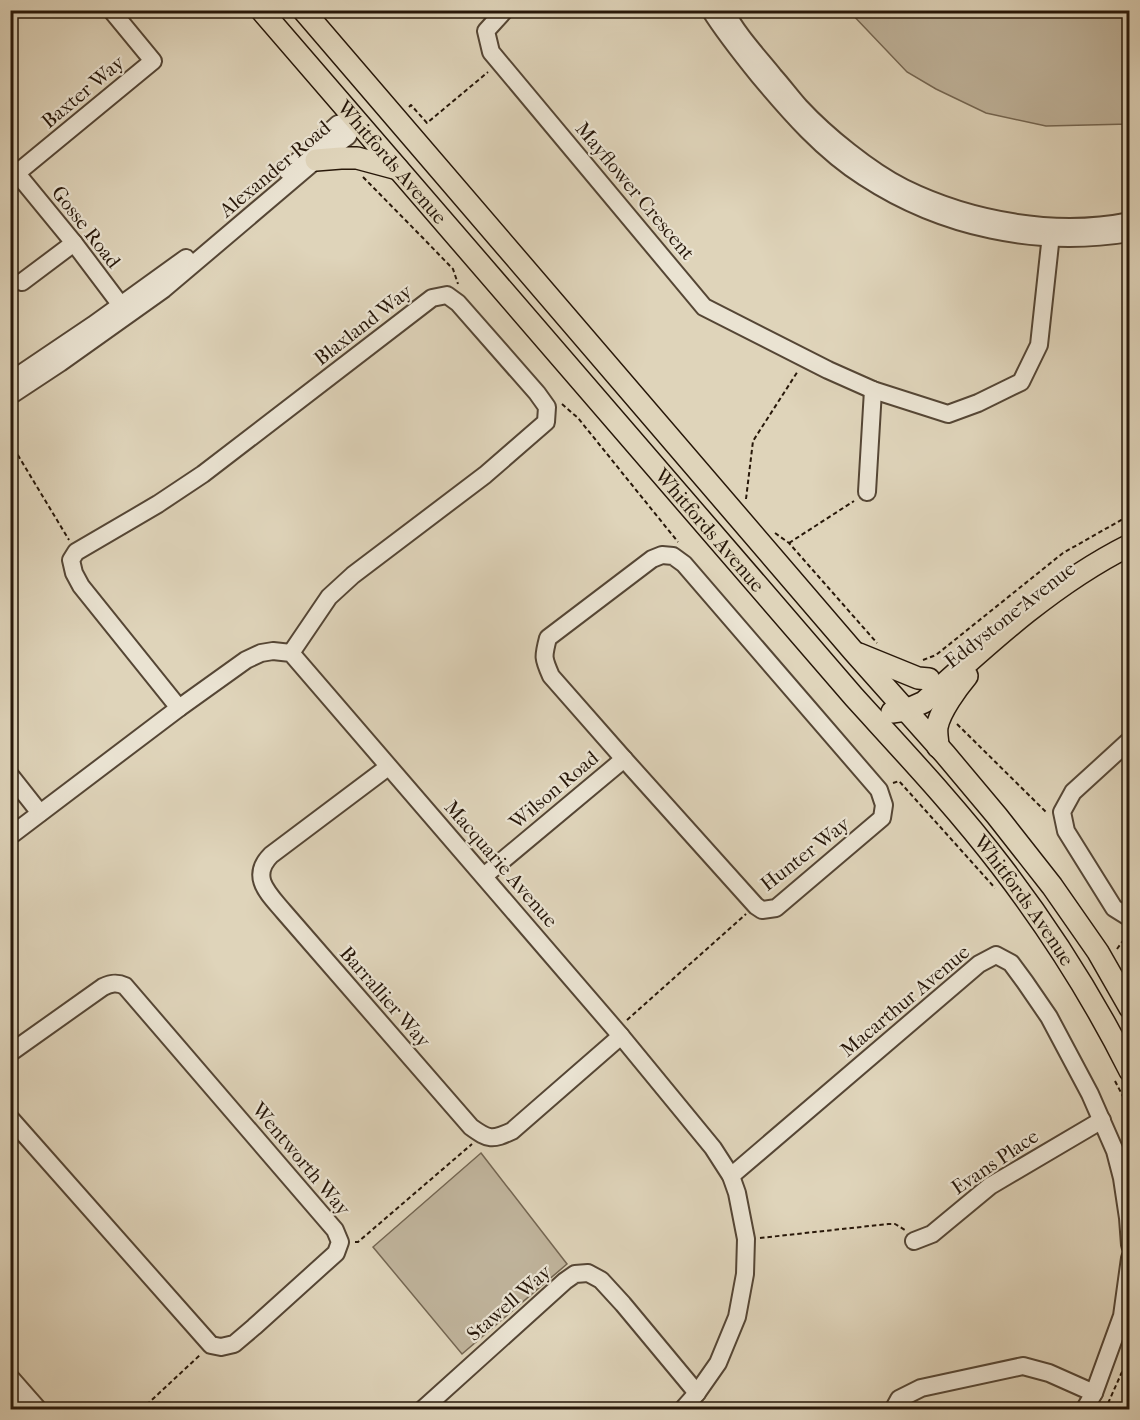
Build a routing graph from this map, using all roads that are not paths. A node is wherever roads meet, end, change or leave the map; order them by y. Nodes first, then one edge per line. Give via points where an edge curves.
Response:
1 (111, 10) edge
2 (261, 10) edge
3 (297, 10) edge
4 (303, 10) edge
5 (506, 10) edge
6 (710, 10) edge
7 (725, 10) edge
8 (355, 119) junction
9 (427, 156) junction
10 (316, 160) junction
11 (14, 169) edge
12 (398, 169) junction
13 (1130, 220) edge
14 (1050, 233) junction
15 (1130, 233) edge
16 (74, 243) junction
17 (22, 282) dead end
18 (124, 310) junction
19 (10, 381) edge
20 (873, 390) junction
21 (10, 396) edge
22 (867, 492) road end
23 (1130, 533) edge
24 (1130, 545) edge
25 (1036, 605) junction
26 (854, 652) junction
27 (291, 653) junction
28 (925, 670) junction
29 (854, 697) junction
30 (180, 708) junction
31 (904, 710) junction
32 (1130, 740) edge
33 (896, 742) junction
34 (938, 747) junction
35 (624, 759) junction
36 (388, 767) junction
37 (10, 775) edge
38 (40, 813) junction
39 (10, 836) edge
40 (484, 876) junction
41 (1130, 918) edge
42 (1130, 1008) edge
43 (618, 1033) junction
44 (10, 1053) edge
45 (1122, 1075) edge
46 (10, 1118) edge
47 (1102, 1120) junction
48 (730, 1176) junction
49 (914, 1240) road end
50 (1130, 1245) edge
51 (1130, 1258) edge
52 (10, 1377) edge
53 (697, 1393) junction
54 (1094, 1393) junction
55 (10, 1395) edge
56 (23, 1410) edge
57 (39, 1410) edge
58 (422, 1410) edge
59 (682, 1410) edge
60 (893, 1410) edge
61 (1084, 1410) edge

1 - 11 street, Baxter Way via 153,61
2 - 8 main road, Whitfords Avenue
3 - 8 main road via 355,90 359,102
4 - 9 main road, Whitfords Avenue
5 - 20 street, Mayflower Crescent via 486,31 491,52 704,307
6 - 14 street via 774,95 823,145 863,177 902,200 955,221 1022,236
7 - 14 street via 801,108 873,169 942,204
8 - 9 main road via 370,119
8 - 10 street, Alexander Road via 348,136
8 - 12 main road, Whitfords Avenue
8 - 18 street, Alexander Road via 338,124
9 - 26 main road, Whitfords Avenue
10 - 12 main road via 357,158
10 - 18 street, Alexander Road via 164,289
11 - 16 street, Gosse Road
12 - 29 main road, Whitfords Avenue
13 - 14 street
14 - 15 street via 1097,237
14 - 20 street, Mayflower Crescent via 1039,345 1021,382 948,414
16 - 17 street
16 - 18 street, Gosse Road
18 - 19 street, Alexander Road
18 - 21 street, Alexander Road
20 - 22 street
23 - 28 main road, Eddystone Avenue via 1052,578
24 - 25 main road, Eddystone Avenue via 1088,568
25 - 31 main road, Eddystone Avenue via 924,702
25 - 34 main road via 1034,613 966,677 953,695 937,727
26 - 28 main road via 918,678
26 - 31 main road, Whitfords Avenue
27 - 30 street via 261,652
27 - 30 street, Blaxland Way via 329,597 353,575 485,475 546,422 547,407 537,393 447,295 432,298 203,474 76,552 71,560 81,586
27 - 36 street, Macquarie Avenue
28 - 31 main road, Eddystone Avenue
29 - 31 main road via 870,708
29 - 33 main road, Whitfords Avenue
30 - 38 street
31 - 33 main road, Eddystone Avenue
31 - 34 main road, Whitfords Avenue
32 - 41 street via 1073,792 1062,812 1066,831 1114,908
33 - 45 main road, Whitfords Avenue via 980,839 1057,945 1085,989
34 - 42 main road, Whitfords Avenue via 1052,886 1098,952
35 - 35 street, Hunter Way via 551,676 544,654 548,638 652,559 673,556 868,776 879,790 884,805 882,818 784,902 762,910
35 - 40 street, Wilson Road
36 - 40 street, Macquarie Avenue
36 - 43 street, Barrallier Way via 264,863 263,886 284,912 471,1127 487,1138 512,1131
37 - 38 street
38 - 39 street
40 - 43 street, Macquarie Avenue
43 - 48 street, Macquarie Avenue via 713,1149
44 - 46 street, Wentworth Way via 103,987 110,983 125,986 335,1230 340,1242 336,1253 234,1344 211,1345
47 - 48 street, Macarthur Avenue via 1049,1017 1011,963 996,956 979,964
47 - 49 street, Evans Place via 990,1186 932,1234
47 - 50 street, Macarthur Avenue via 1122,1178
48 - 53 street, Macquarie Avenue via 746,1239 744,1274 737,1317 718,1363
51 - 54 street via 1122,1316
52 - 57 street
53 - 58 street, Stawell Way via 623,1304 601,1280 588,1273 575,1274 565,1281
53 - 59 street, Macquarie Avenue
54 - 60 street via 1023,1366 921,1388 899,1399
54 - 61 street
55 - 56 street

